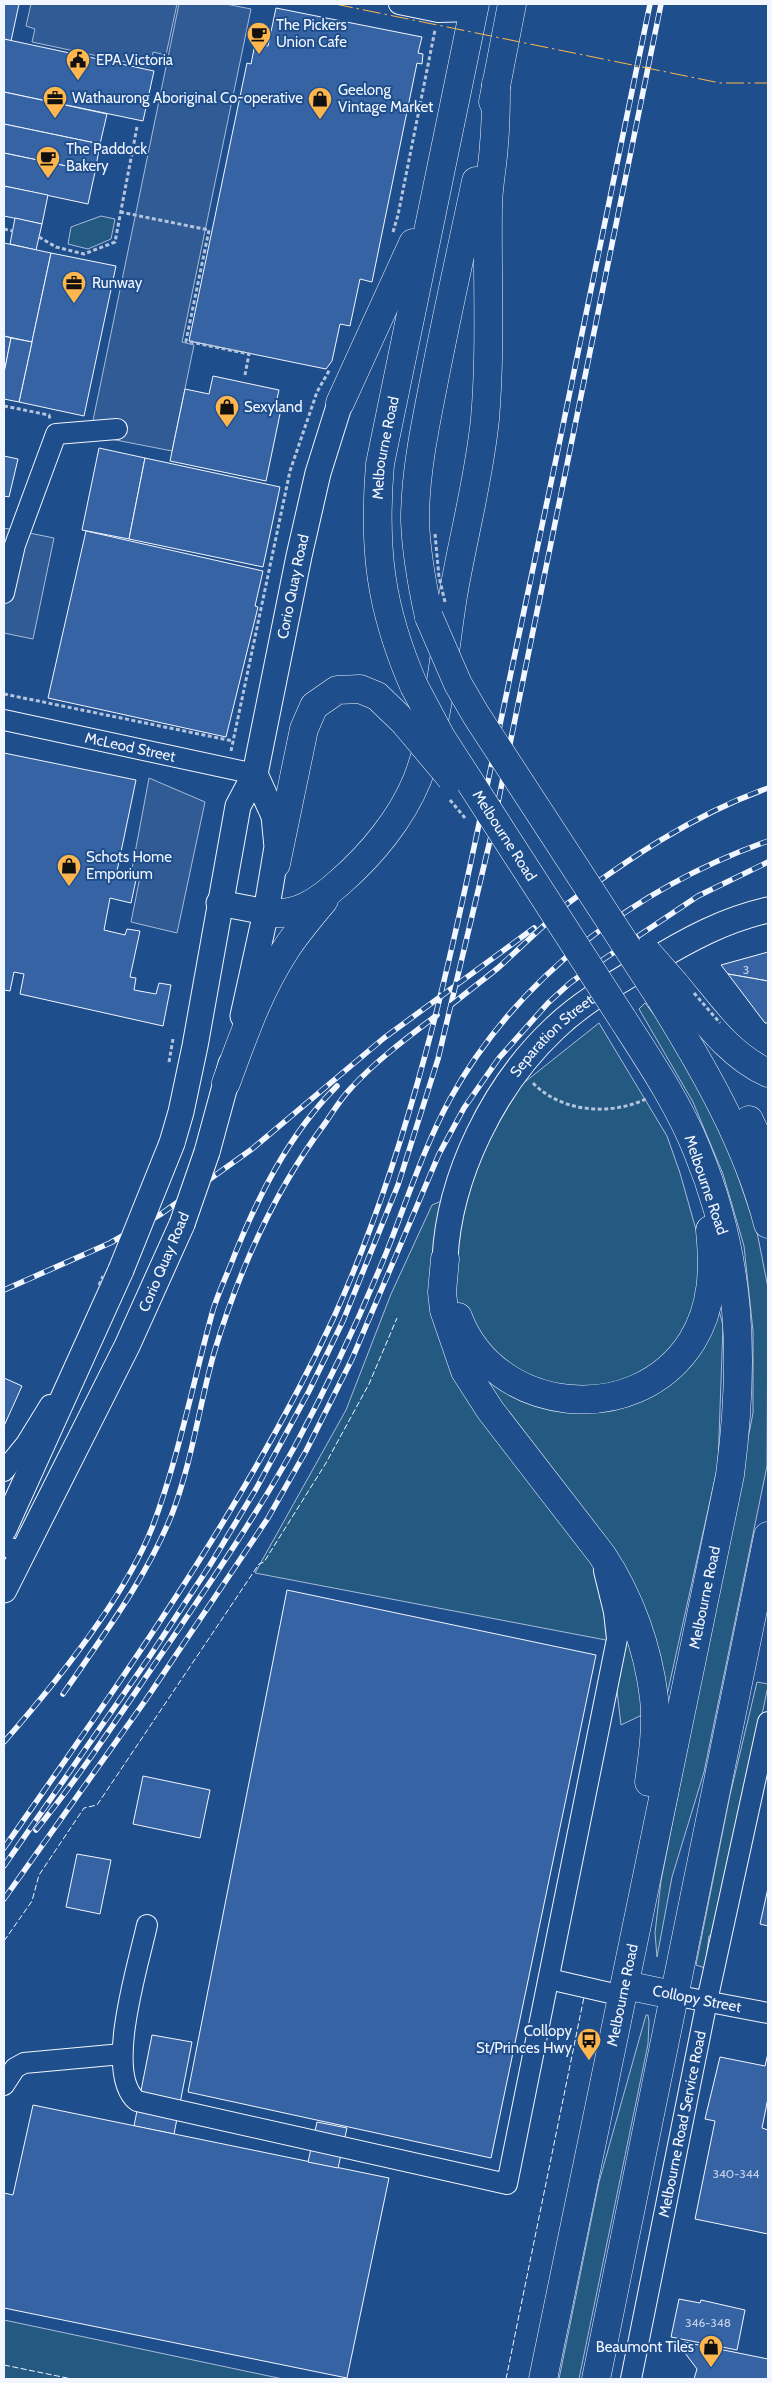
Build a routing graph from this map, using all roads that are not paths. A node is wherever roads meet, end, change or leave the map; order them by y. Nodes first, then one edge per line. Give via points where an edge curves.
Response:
1 (399, 4) edge
2 (471, 6) edge
3 (510, 11) edge
4 (496, 84) junction
5 (435, 194) junction
6 (340, 403) joint
7 (117, 429) dead end
8 (4, 593) edge
9 (4, 720) edge
10 (255, 774) junction
11 (516, 853) junction
12 (276, 864) junction
13 (332, 889) junction
14 (220, 904) junction
15 (768, 910) edge
16 (266, 912) junction
17 (674, 989) junction
18 (681, 1032) junction
19 (768, 1072) edge
20 (226, 1083) junction
21 (697, 1150) junction
22 (768, 1160) edge
23 (768, 1224) edge
24 (445, 1259) junction
25 (93, 1334) junction
26 (4, 1470) edge
27 (4, 1529) edge
28 (768, 1536) edge
29 (600, 1552) junction
30 (11, 1557) edge
31 (768, 1569) edge
32 (4, 1590) edge
33 (756, 1601) junction
34 (768, 1722) edge
35 (644, 1893) junction
36 (147, 1925) dead end
37 (549, 1979) junction
38 (624, 1990) junction
39 (673, 1995) junction
40 (707, 2001) junction
41 (768, 2013) edge
42 (122, 2054) junction
43 (4, 2085) edge
44 (543, 2379) edge
45 (596, 2379) edge
46 (631, 2379) edge

1 - 2 street via 438,12
2 - 3 highway
2 - 5 highway, Melbourne Road
3 - 4 highway
4 - 13 highway via 488,204 489,344 484,421 453,597 441,690 424,761 407,801 361,862
4 - 17 highway, bridge via 441,345 417,487 415,520 422,585 438,611 458,684 573,865
5 - 6 highway
5 - 11 highway, Melbourne Road, bridge via 380,464 376,536 386,607 414,686 442,737
6 - 10 main road, Corio Quay Road via 318,473
7 - 8 street via 56,434 15,544
9 - 10 street, McLeod Street
10 - 12 main road, Corio Quay Road via 274,816
10 - 14 main road, Corio Quay Road via 238,806
11 - 12 highway, bridge via 404,722 377,696 360,689 337,690 314,706 304,729
11 - 21 highway, Melbourne Road, bridge via 672,1099
12 - 16 main road, Corio Quay Road
13 - 16 highway via 296,911
13 - 20 highway via 274,968
14 - 16 main road
14 - 25 main road, Corio Quay Road, bridge via 193,1055 172,1143
15 - 24 main road, Separation Street via 722,924 689,939 625,977 554,1028 512,1079 480,1133 455,1191
16 - 20 main road, Corio Quay Road
17 - 18 highway
17 - 19 highway via 727,1045
18 - 22 highway via 736,1098
18 - 23 highway via 754,1176
20 - 30 main road, Corio Quay Road, bridge via 182,1224 127,1346
21 - 24 highway via 712,1246 708,1305 692,1340 681,1355 639,1388 600,1400 561,1399 539,1395 502,1376 472,1344 462,1326 454,1305
21 - 35 highway, Melbourne Road via 732,1268 739,1344 738,1403 730,1475
24 - 29 highway via 444,1310 465,1371 490,1410
25 - 26 street via 39,1424
25 - 27 main road, Corio Quay Road
28 - 33 highway
29 - 35 highway via 614,1573 634,1616 654,1698
29 - 37 street via 617,1639
30 - 32 main road, Corio Quay Road
31 - 33 highway
33 - 39 highway
34 - 40 street, Melbourne Road Service Road
35 - 38 highway, Melbourne Road
36 - 42 street via 122,2038
37 - 38 street
37 - 42 street via 507,2184 143,2103 132,2097 126,2088
38 - 39 highway, Collopy Street
38 - 44 highway, Melbourne Road
39 - 40 street, Collopy Street
39 - 45 highway
40 - 41 street, Collopy Street
40 - 46 street, Melbourne Road Service Road
42 - 43 street via 24,2063 15,2068

